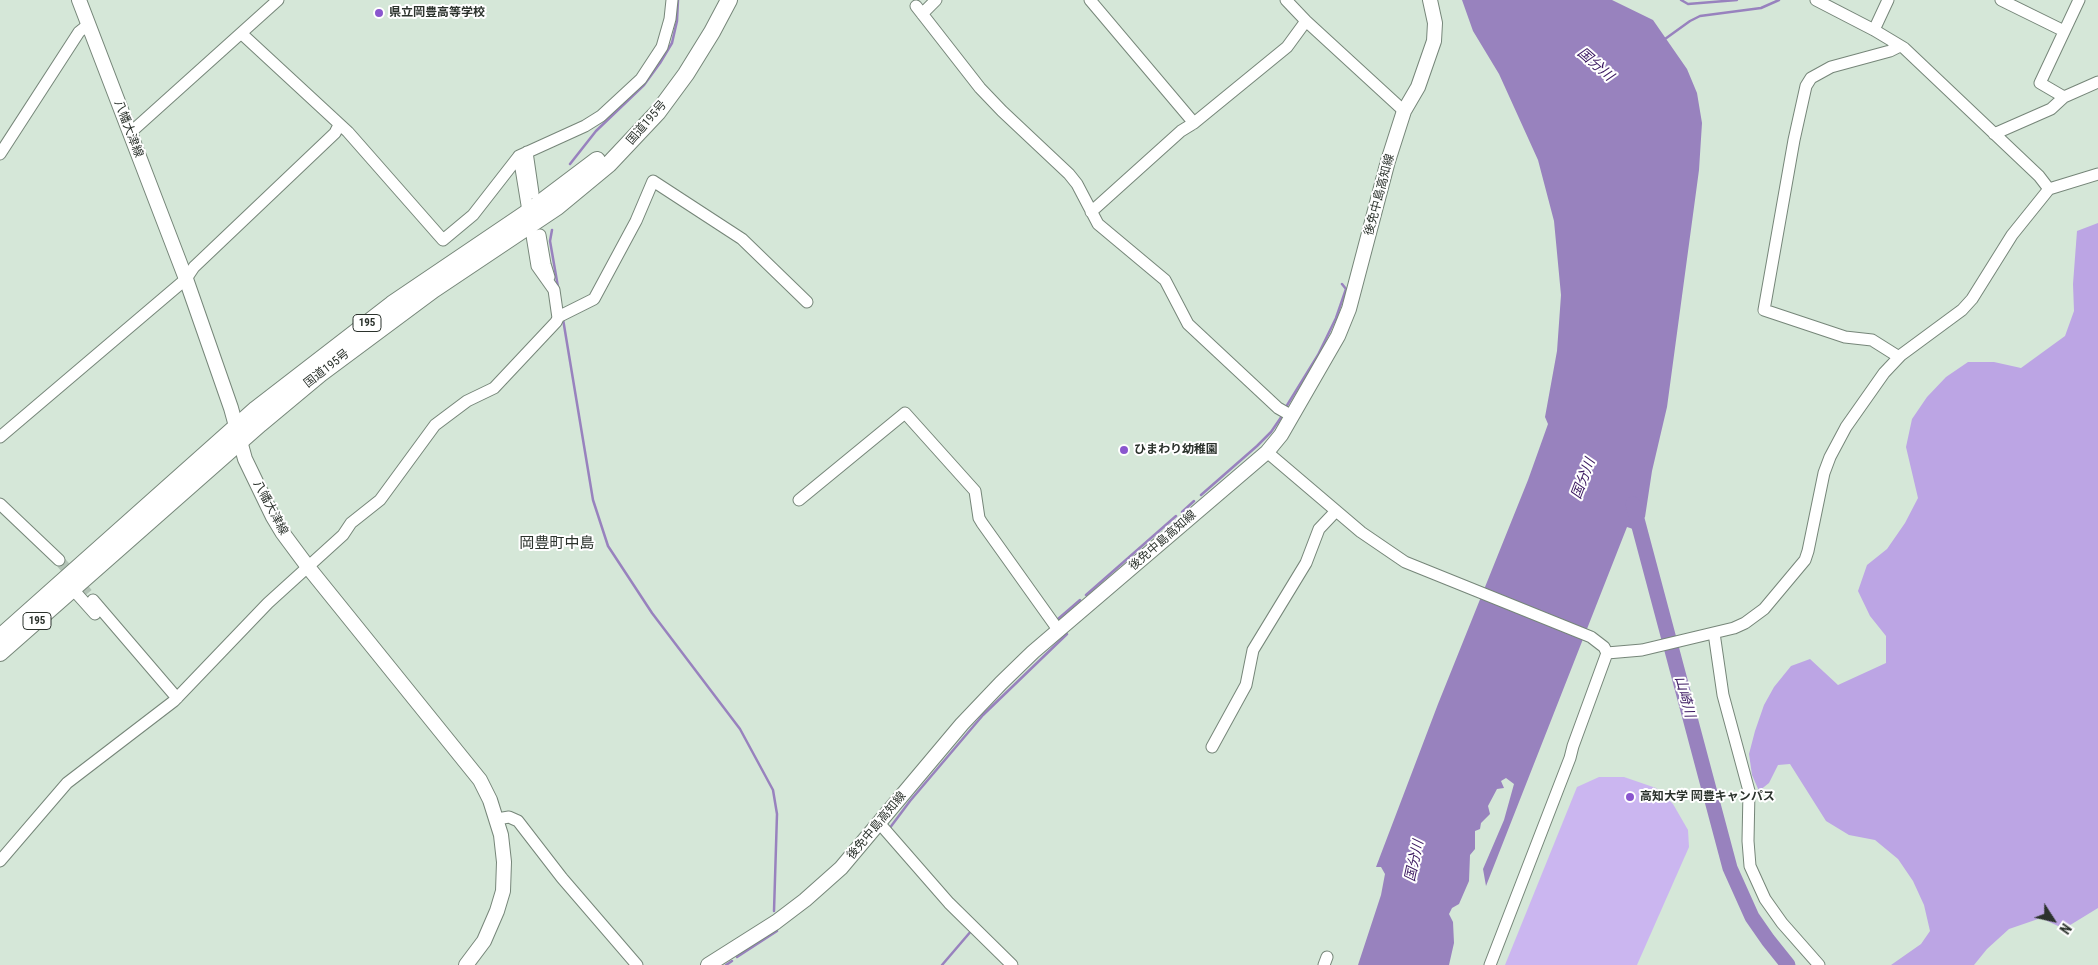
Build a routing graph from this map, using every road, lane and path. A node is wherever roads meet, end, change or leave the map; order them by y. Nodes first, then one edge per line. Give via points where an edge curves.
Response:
1 (80, 0) edge
2 (278, 0) edge
3 (672, 0) edge
4 (716, 0) edge
5 (729, 0) edge
6 (936, 0) edge
7 (1090, 0) edge
8 (1286, 0) edge
9 (1430, 0) edge
10 (1816, 0) edge
11 (1888, 0) edge
12 (2001, 0) edge
13 (2079, 0) edge
14 (1306, 21) junction
15 (89, 24) junction
16 (1874, 30) junction
17 (2064, 30) junction
18 (242, 34) junction
19 (1900, 46) junction
20 (2098, 82) edge
21 (2064, 97) junction
22 (1404, 111) junction
23 (1194, 123) junction
24 (339, 125) junction
25 (130, 133) junction
26 (1994, 134) junction
27 (0, 154) edge
28 (523, 154) junction
29 (2098, 174) edge
30 (2049, 189) junction
31 (533, 193) dead end
32 (1091, 212) junction
33 (533, 225) junction
34 (186, 279) junction
35 (807, 302) dead end
36 (561, 315) junction
37 (1899, 357) junction
38 (1292, 416) junction
39 (238, 435) junction
40 (0, 437) edge
41 (1267, 452) junction
42 (799, 500) dead end
43 (0, 504) edge
44 (1336, 510) junction
45 (59, 560) tunnel mouth
46 (308, 566) junction
47 (69, 584) junction
48 (93, 600) tunnel mouth
49 (1059, 631) junction
50 (1714, 633) junction
51 (123, 634) junction
52 (0, 637) edge
53 (0, 653) edge
54 (1607, 653) junction
55 (177, 698) junction
56 (1212, 747) dead end
57 (497, 819) junction
58 (880, 824) junction
59 (0, 861) edge
60 (466, 965) edge
61 (637, 965) edge
62 (708, 965) edge
63 (1012, 965) edge
64 (1490, 965) edge
65 (1819, 965) edge

1 - 15 main road, 八幡大津線
2 - 18 street
3 - 28 street via 662,47 641,79 601,116
4 - 33 highway, 国道195号 / 195 via 681,62 653,101
5 - 33 highway, 国道195号 / 195 via 686,74 636,137 581,189
6 - 32 street via 919,10 986,94 1069,174
7 - 23 street
8 - 14 street
9 - 22 main road, 後免中島高知線 via 1435,23 1434,41 1418,87
10 - 16 street
11 - 16 street
12 - 17 street
13 - 17 street
14 - 22 street
14 - 23 street via 1287,47
15 - 25 main road, 八幡大津線
15 - 27 street via 78,32
16 - 19 street
17 - 21 street via 2040,83
18 - 24 street
18 - 25 street
19 - 26 street
19 - 37 street via 1831,67 1811,78 1806,86 1764,310 1846,337 1872,340
20 - 21 street
21 - 26 street via 2052,109
22 - 38 main road, 後免中島高知線 via 1349,309 1338,336
23 - 32 street
24 - 28 street via 443,240 473,215
24 - 34 street via 194,267
25 - 34 main road, 八幡大津線
26 - 30 street
28 - 31 street
28 - 33 street
29 - 30 street
30 - 37 street via 2012,235 1972,300
32 - 38 street via 1098,224 1165,280 1188,324 1278,408
33 - 36 street via 536,266 554,290
33 - 39 highway, 国道195号 / 195 via 433,290
34 - 39 main road, 八幡大津線
34 - 40 street
35 - 36 street via 742,239 652,181 636,221 594,299
36 - 46 street via 501,382 435,425 380,500
37 - 50 street via 1836,445 1824,473 1808,551 1798,570 1755,617 1745,624
38 - 41 main road, 後免中島高知線
39 - 46 main road, 八幡大津線 via 273,517
39 - 47 highway, 国道195号 / 195
41 - 44 street
41 - 49 main road, 後免中島高知線
42 - 49 street via 905,413 975,491 979,518
43 - 45 street
44 - 54 street via 1361,532 1405,562 1581,633 1598,642
44 - 56 street via 1319,529 1306,563 1253,650 1246,685
46 - 55 street
46 - 57 main road, 八幡大津線 via 480,780
47 - 51 street via 109,630
47 - 52 highway, 国道195号 / 195
47 - 53 highway, 国道195号 / 195
48 - 51 street
49 - 58 main road, 後免中島高知線 via 1001,683 962,724
50 - 54 street via 1642,650
50 - 65 street via 1723,695 1749,791 1750,866 1765,899
51 - 55 street
54 - 64 street via 1567,768
55 - 59 street via 66,783
57 - 60 main road, 八幡大津線 via 504,862 503,891 484,941
57 - 61 street via 518,821
58 - 62 main road, 後免中島高知線 via 846,863 805,900
58 - 63 street via 949,903

